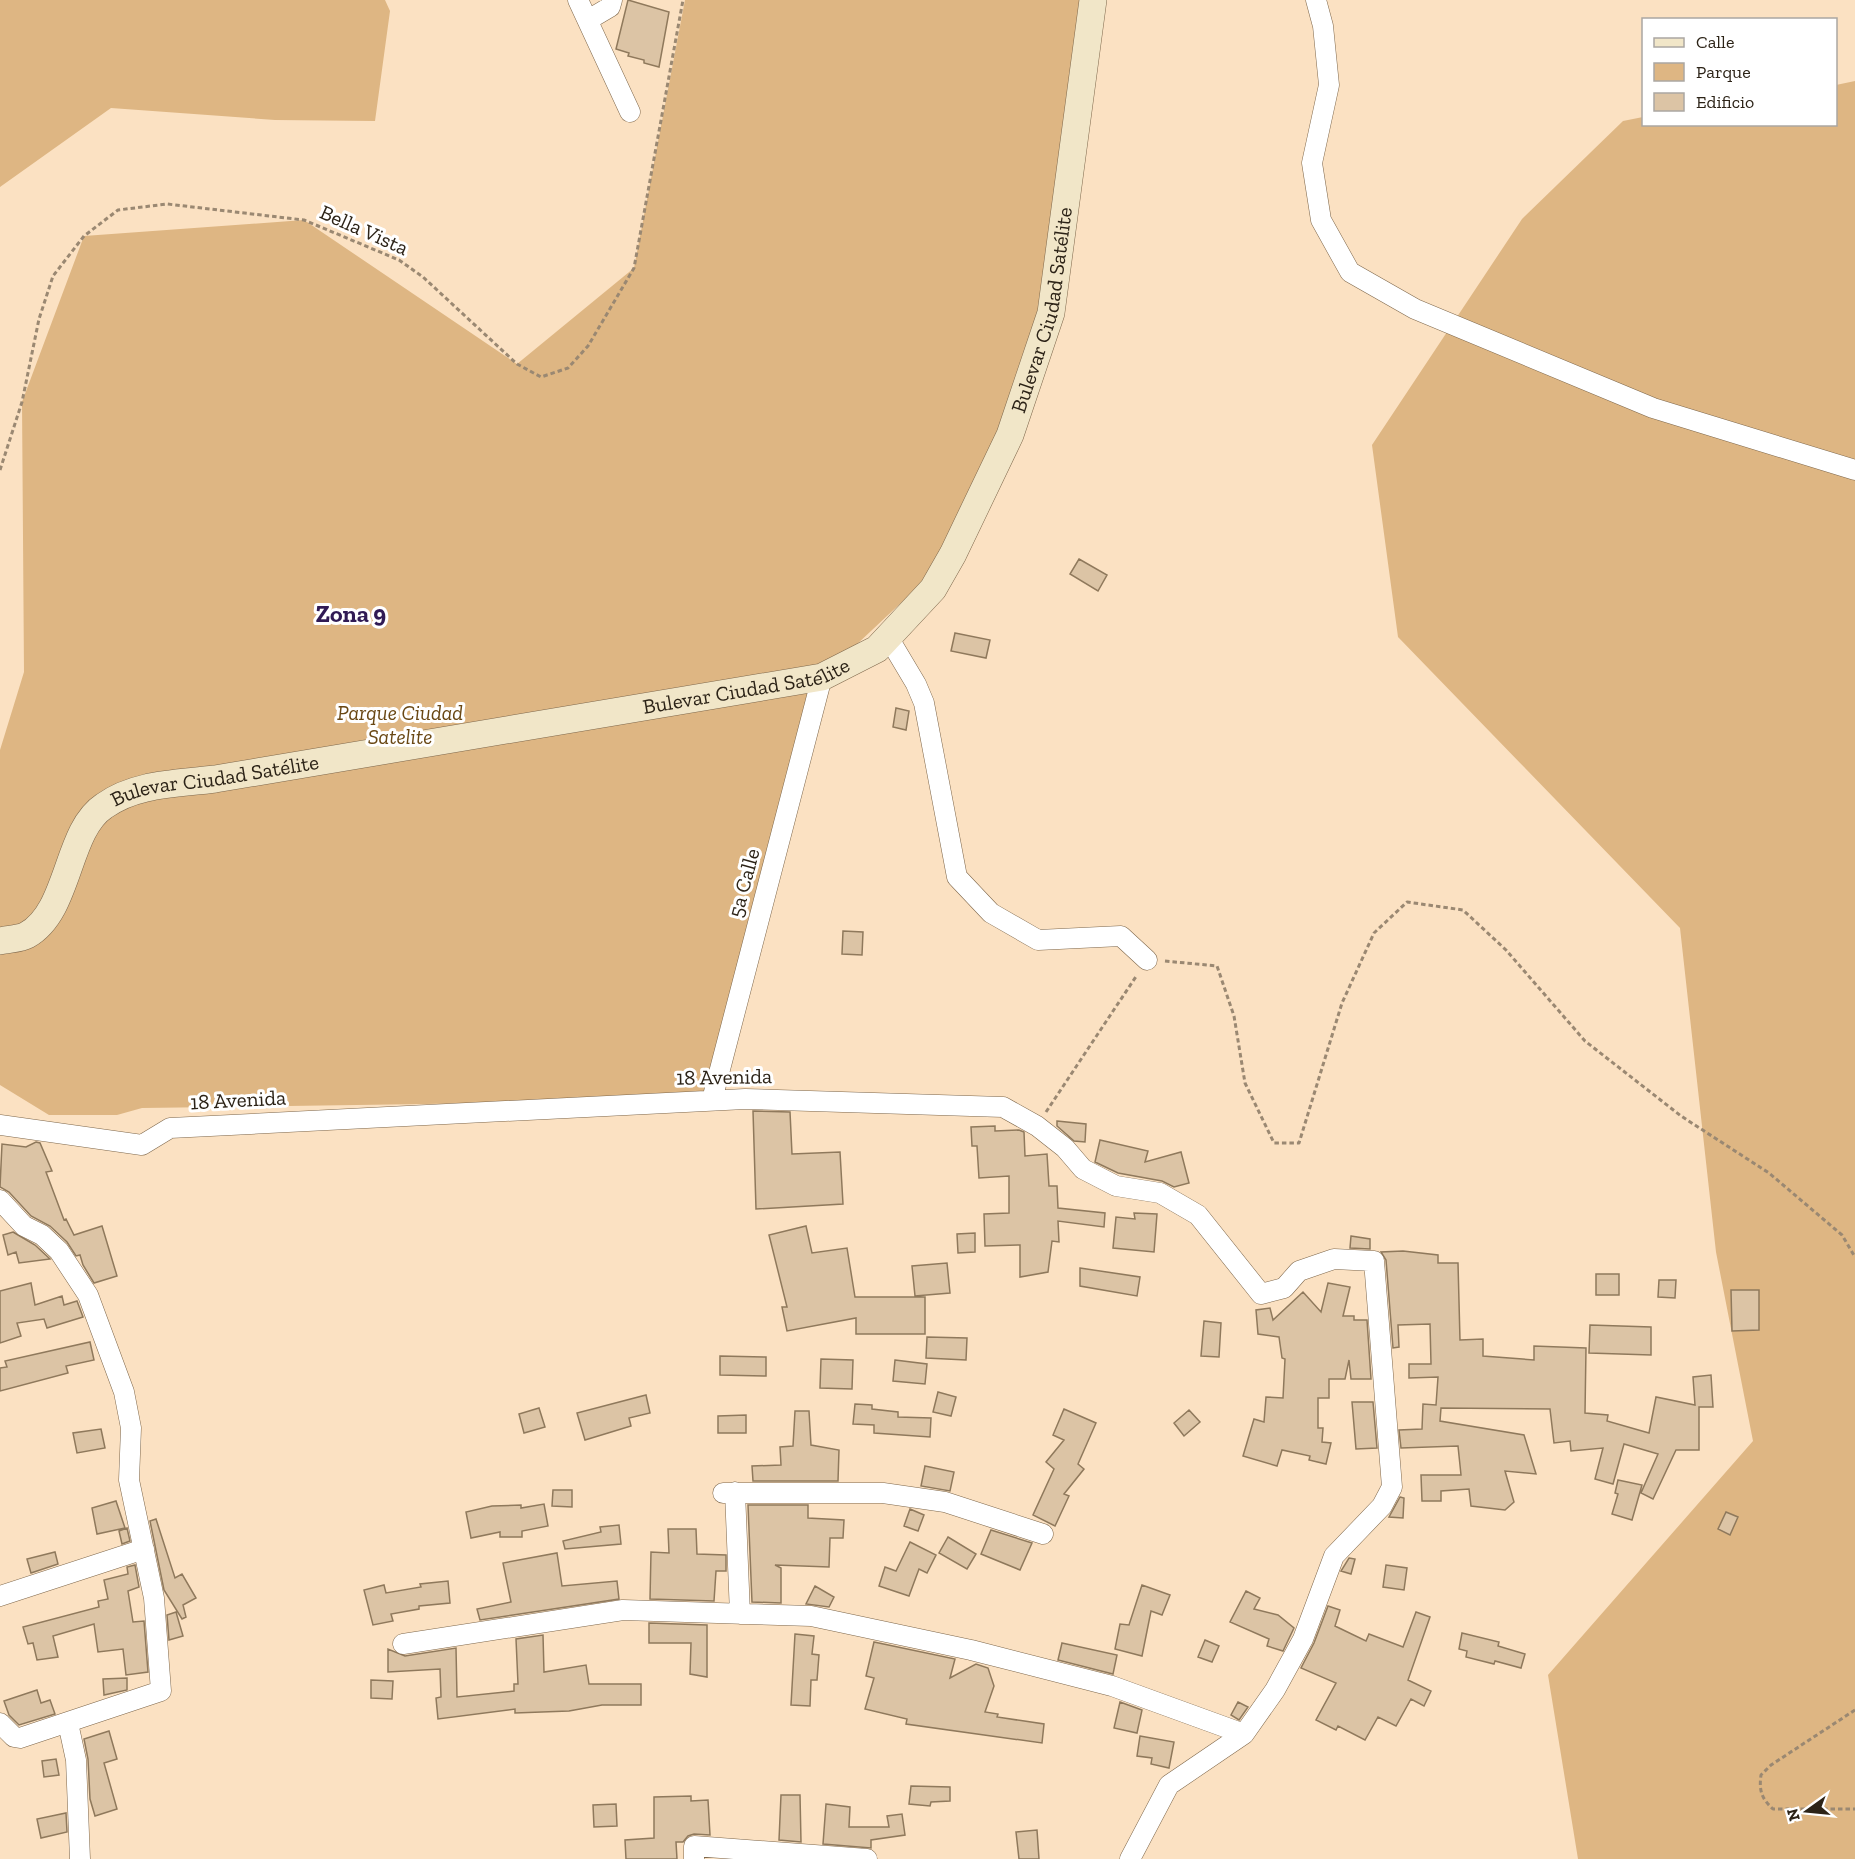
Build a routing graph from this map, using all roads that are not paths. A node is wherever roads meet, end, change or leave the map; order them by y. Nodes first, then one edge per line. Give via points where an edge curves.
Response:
1 (578, 0) edge
2 (612, 0) edge
3 (1093, 0) edge
4 (1316, 0) edge
5 (588, 20) junction
6 (630, 112) dead end
7 (1855, 470) edge
8 (888, 637) junction
9 (822, 677) junction
10 (0, 941) edge
11 (1147, 960) road end
12 (712, 1100) junction
13 (0, 1125) edge
14 (0, 1200) edge
15 (1043, 1534) dead end
16 (144, 1549) junction
17 (0, 1596) edge
18 (740, 1614) junction
19 (403, 1644) dead end
20 (0, 1723) edge
21 (68, 1723) junction
22 (1244, 1734) junction
23 (80, 1859) edge
24 (694, 1859) edge
25 (867, 1859) edge
26 (1130, 1859) edge

1 - 5 street
2 - 5 street via 610,7
3 - 8 street, Bulevar Ciudad Satélite via 1050,314 1042,342 1010,435 953,554 933,589
4 - 7 street via 1329,85 1312,163 1321,220 1350,272 1415,309 1653,408
5 - 6 street
8 - 9 street, Bulevar Ciudad Satélite via 877,649
8 - 11 street via 924,703 957,877 991,913 1038,940 1121,936
9 - 10 street, Bulevar Ciudad Satélite via 137,789 103,806 89,821 50,914 27,935
9 - 12 street, 5a Calle
12 - 13 street, 18 Avenida via 170,1128 142,1145
12 - 22 street, 18 Avenida via 1003,1107 1037,1126 1065,1148 1083,1169 1116,1186 1160,1193 1198,1215 1260,1294 1284,1288 1299,1271 1334,1259 1374,1261 1392,1487 1382,1506 1334,1556 1303,1639 1275,1690
14 - 16 street via 24,1226 42,1235 59,1251 88,1295 124,1392 131,1428 129,1480
15 - 18 street via 945,1502 883,1493 729,1492
16 - 17 street
16 - 21 street via 154,1598 161,1691
18 - 19 street via 623,1610
18 - 22 street via 811,1616 971,1650 1112,1686
20 - 21 street via 20,1738
21 - 23 street via 76,1760
22 - 26 street via 1168,1785
24 - 25 street via 694,1846

